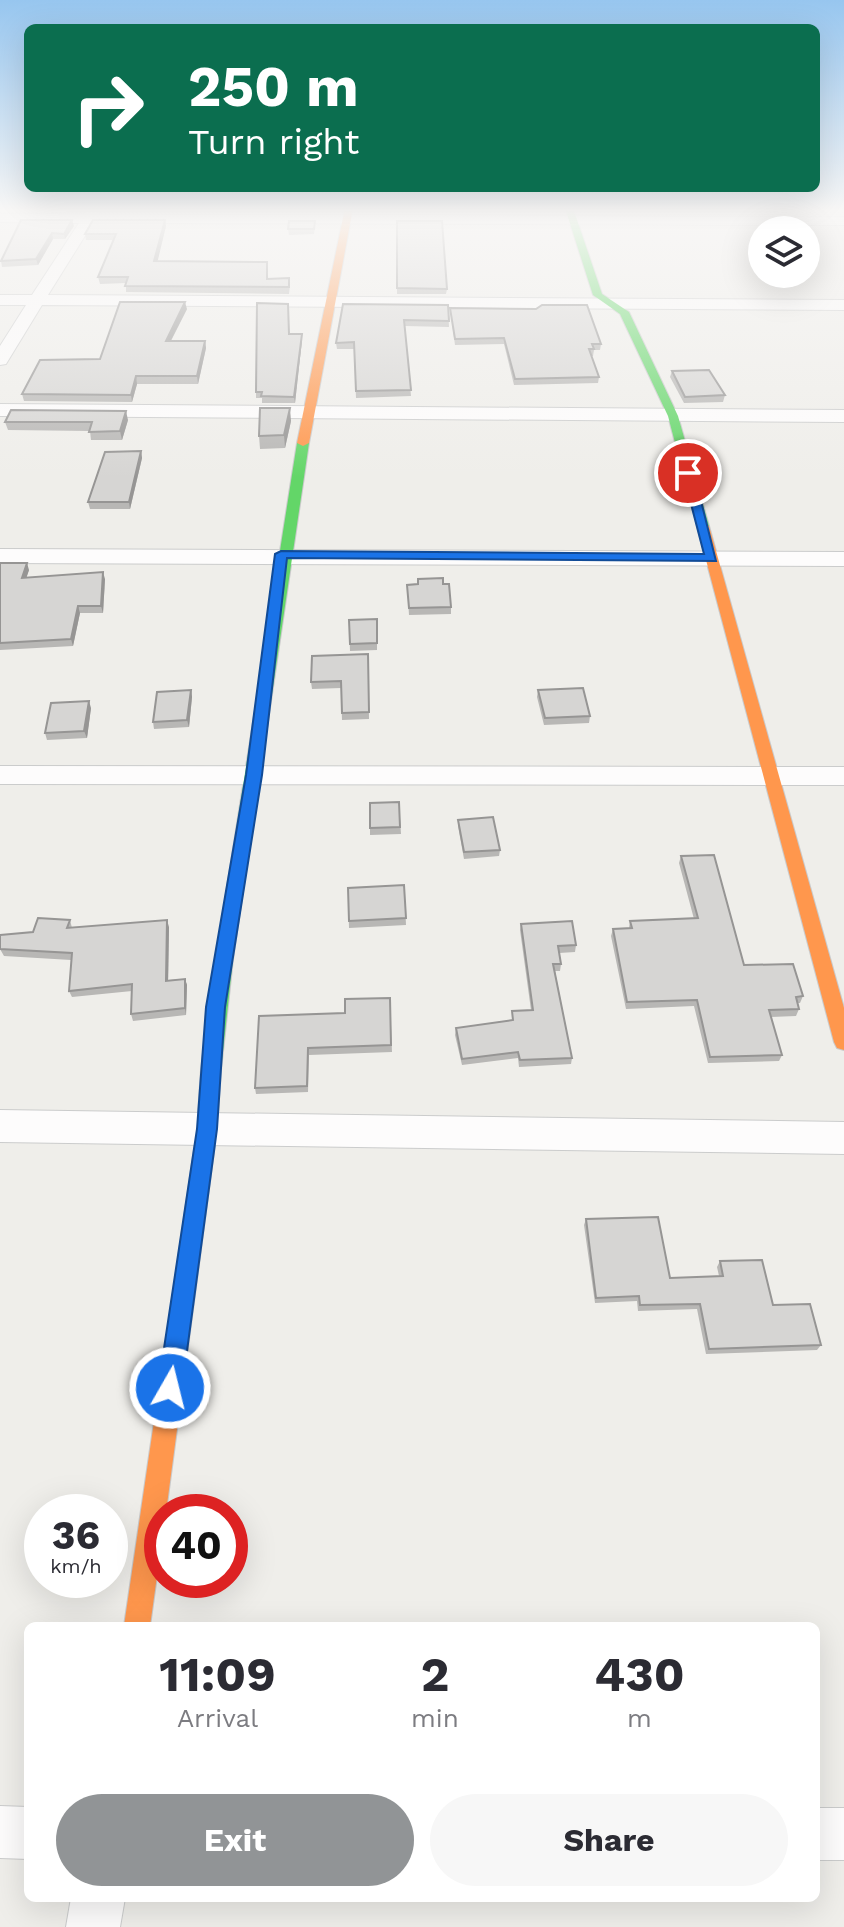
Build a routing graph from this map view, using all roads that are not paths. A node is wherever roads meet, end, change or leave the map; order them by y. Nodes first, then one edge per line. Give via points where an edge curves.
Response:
1 (332, 298) edge
2 (602, 298) edge
3 (0, 300) edge
4 (35, 300) junction
5 (331, 302) junction
6 (611, 304) junction
7 (844, 305) edge
8 (0, 360) edge
9 (0, 410) edge
10 (309, 413) junction
11 (673, 416) junction
12 (844, 416) edge
13 (281, 554) junction
14 (0, 556) edge
15 (711, 558) junction
16 (844, 559) edge
17 (0, 775) edge
18 (254, 775) junction
19 (771, 775) junction
20 (844, 776) edge
21 (844, 1042) edge
22 (0, 1126) edge
23 (207, 1129) junction
24 (844, 1138) edge
25 (138, 1622) edge
26 (0, 1832) edge
27 (24, 1833) edge
28 (820, 1834) edge
29 (844, 1834) edge
30 (97, 1902) edge
31 (93, 1927) edge

1 - 5 street
2 - 6 street
3 - 4 street
4 - 5 street
4 - 8 street
5 - 6 street
5 - 10 street
6 - 7 street
6 - 11 street via 624,312
9 - 10 street
10 - 11 street
10 - 13 street
11 - 12 street
11 - 15 street
13 - 14 street
13 - 15 street
13 - 18 street
15 - 16 street
15 - 19 street
17 - 18 street
18 - 19 street
18 - 23 street via 216,1007
19 - 20 street
19 - 21 street
22 - 23 street
23 - 24 street
23 - 25 street
26 - 27 street
28 - 29 street
30 - 31 street

